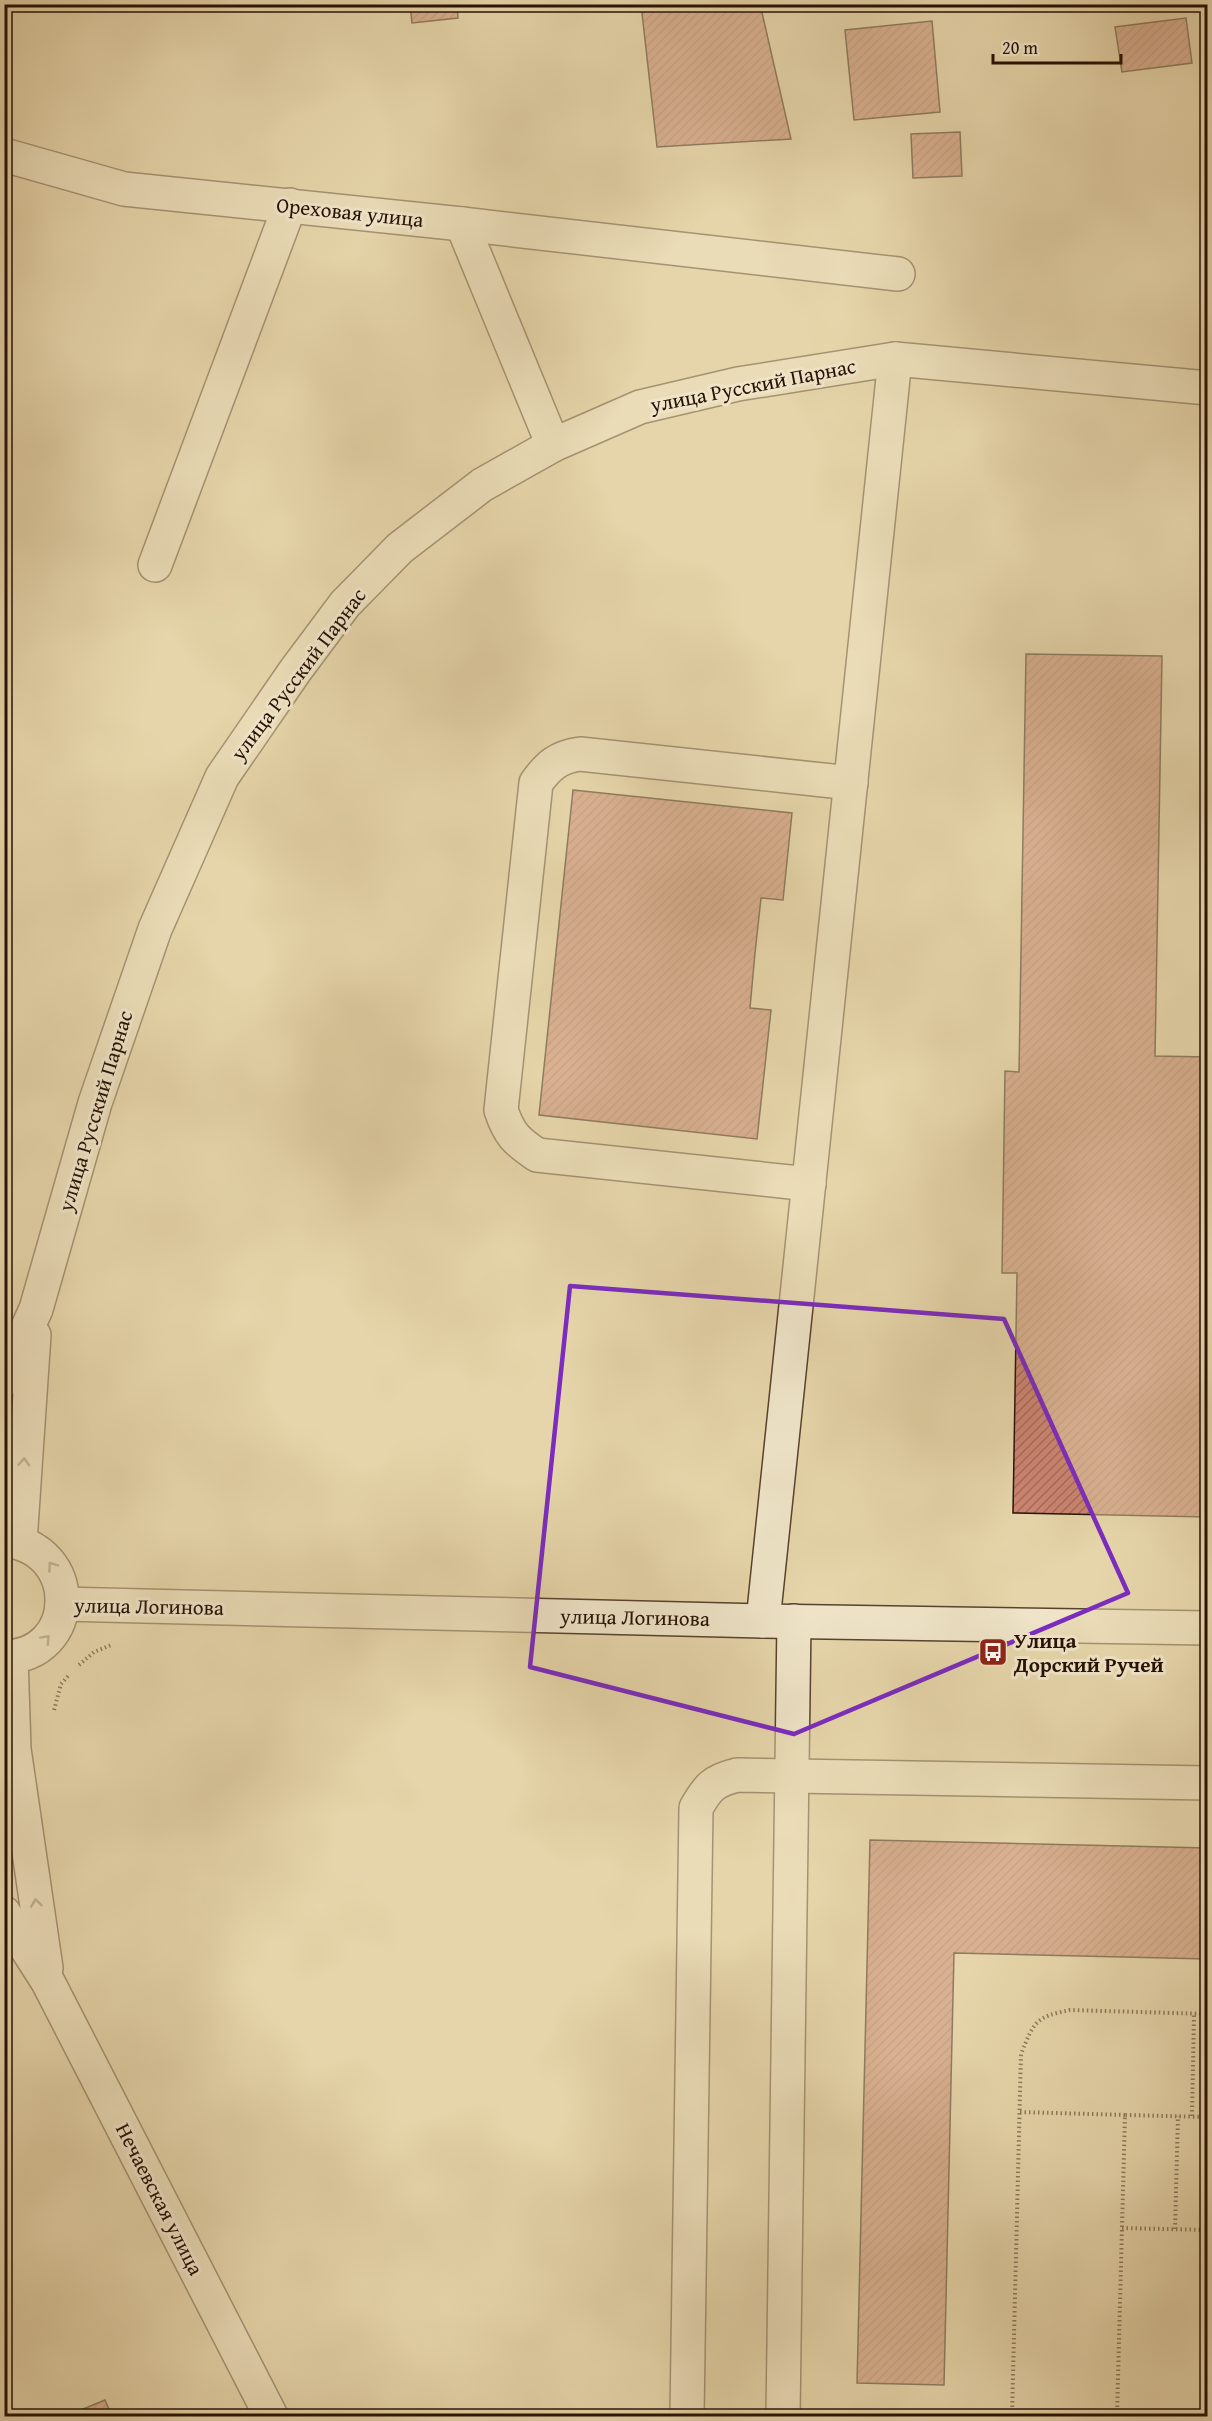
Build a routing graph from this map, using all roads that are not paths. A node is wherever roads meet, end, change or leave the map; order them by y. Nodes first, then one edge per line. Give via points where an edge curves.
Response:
1 (4, 155) edge
2 (290, 206) junction
3 (462, 224) junction
4 (898, 274) dead end
5 (895, 359) junction
6 (1208, 388) edge
7 (553, 445) junction
8 (155, 565) dead end
9 (851, 783) junction
10 (809, 1184) junction
11 (36, 1309) junction
12 (4, 1380) edge
13 (12, 1541) edge
14 (62, 1604) junction
15 (778, 1621) junction
16 (1208, 1628) edge
17 (8, 1657) edge
18 (792, 1776) junction
19 (1208, 1783) edge
20 (4, 1913) edge
21 (48, 1982) junction
22 (271, 2416) edge
23 (687, 2416) edge
24 (783, 2416) edge

1 - 2 street, Ореховая улица via 124,189
2 - 3 street, Ореховая улица
2 - 8 street
3 - 4 street, Ореховая улица
3 - 7 street
5 - 6 street, улица Русский Парнас
5 - 7 street, улица Русский Парнас via 738,384 640,406
5 - 9 street
7 - 11 street, улица Русский Парнас via 482,485 393,556 345,604 222,777 155,929 95,1103
9 - 10 street
9 - 10 street via 580,754 565,756 548,766 536,783 501,1110 518,1143 537,1155
10 - 15 street
11 - 12 street, улица Русский Парнас
13 -> 11 street, улица Русский Парнас
14 -> 13 street via 61,1581 45,1556
14 - 15 street, улица Логинова
17 -> 14 street via 26,1654 49,1637
15 - 16 street, улица Логинова
15 - 18 street
21 -> 17 street, Нечаевская улица via 14,1749
18 - 19 street
18 - 23 street via 737,1775 721,1779 707,1789 696,1808
18 - 24 street
20 - 21 street, Нечаевская улица
21 - 22 street, Нечаевская улица

